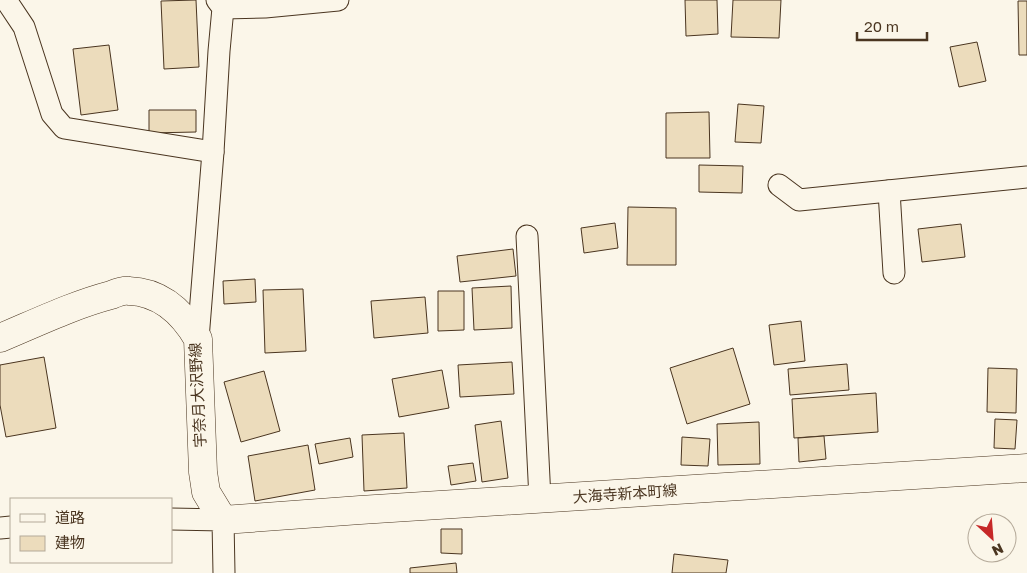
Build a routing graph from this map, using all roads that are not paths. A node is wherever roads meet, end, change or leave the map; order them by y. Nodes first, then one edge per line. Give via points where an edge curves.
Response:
1 (6, 0) edge
2 (338, 0) edge
3 (220, 4) edge
4 (213, 152) junction
5 (1027, 177) edge
6 (779, 185) dead end
7 (889, 191) junction
8 (527, 236) dead end
9 (894, 273) dead end
10 (0, 338) edge
11 (198, 340) junction
12 (1027, 468) edge
13 (540, 499) junction
14 (172, 518) edge
15 (223, 520) junction
16 (224, 573) edge

1 - 4 street via 24,27 52,114 64,128
2 - 3 street via 264,7
3 - 4 street
4 - 11 street
5 - 7 street
6 - 7 street via 799,200
7 - 9 street
8 - 13 street
10 - 11 main road, 宇奈月大沢野線 via 94,299 128,290 150,294 175,308
11 - 15 main road, 宇奈月大沢野線 via 202,472 206,492
12 - 13 main road, 大海寺新本町線
13 - 15 main road, 大海寺新本町線
14 - 15 street
15 - 16 street

